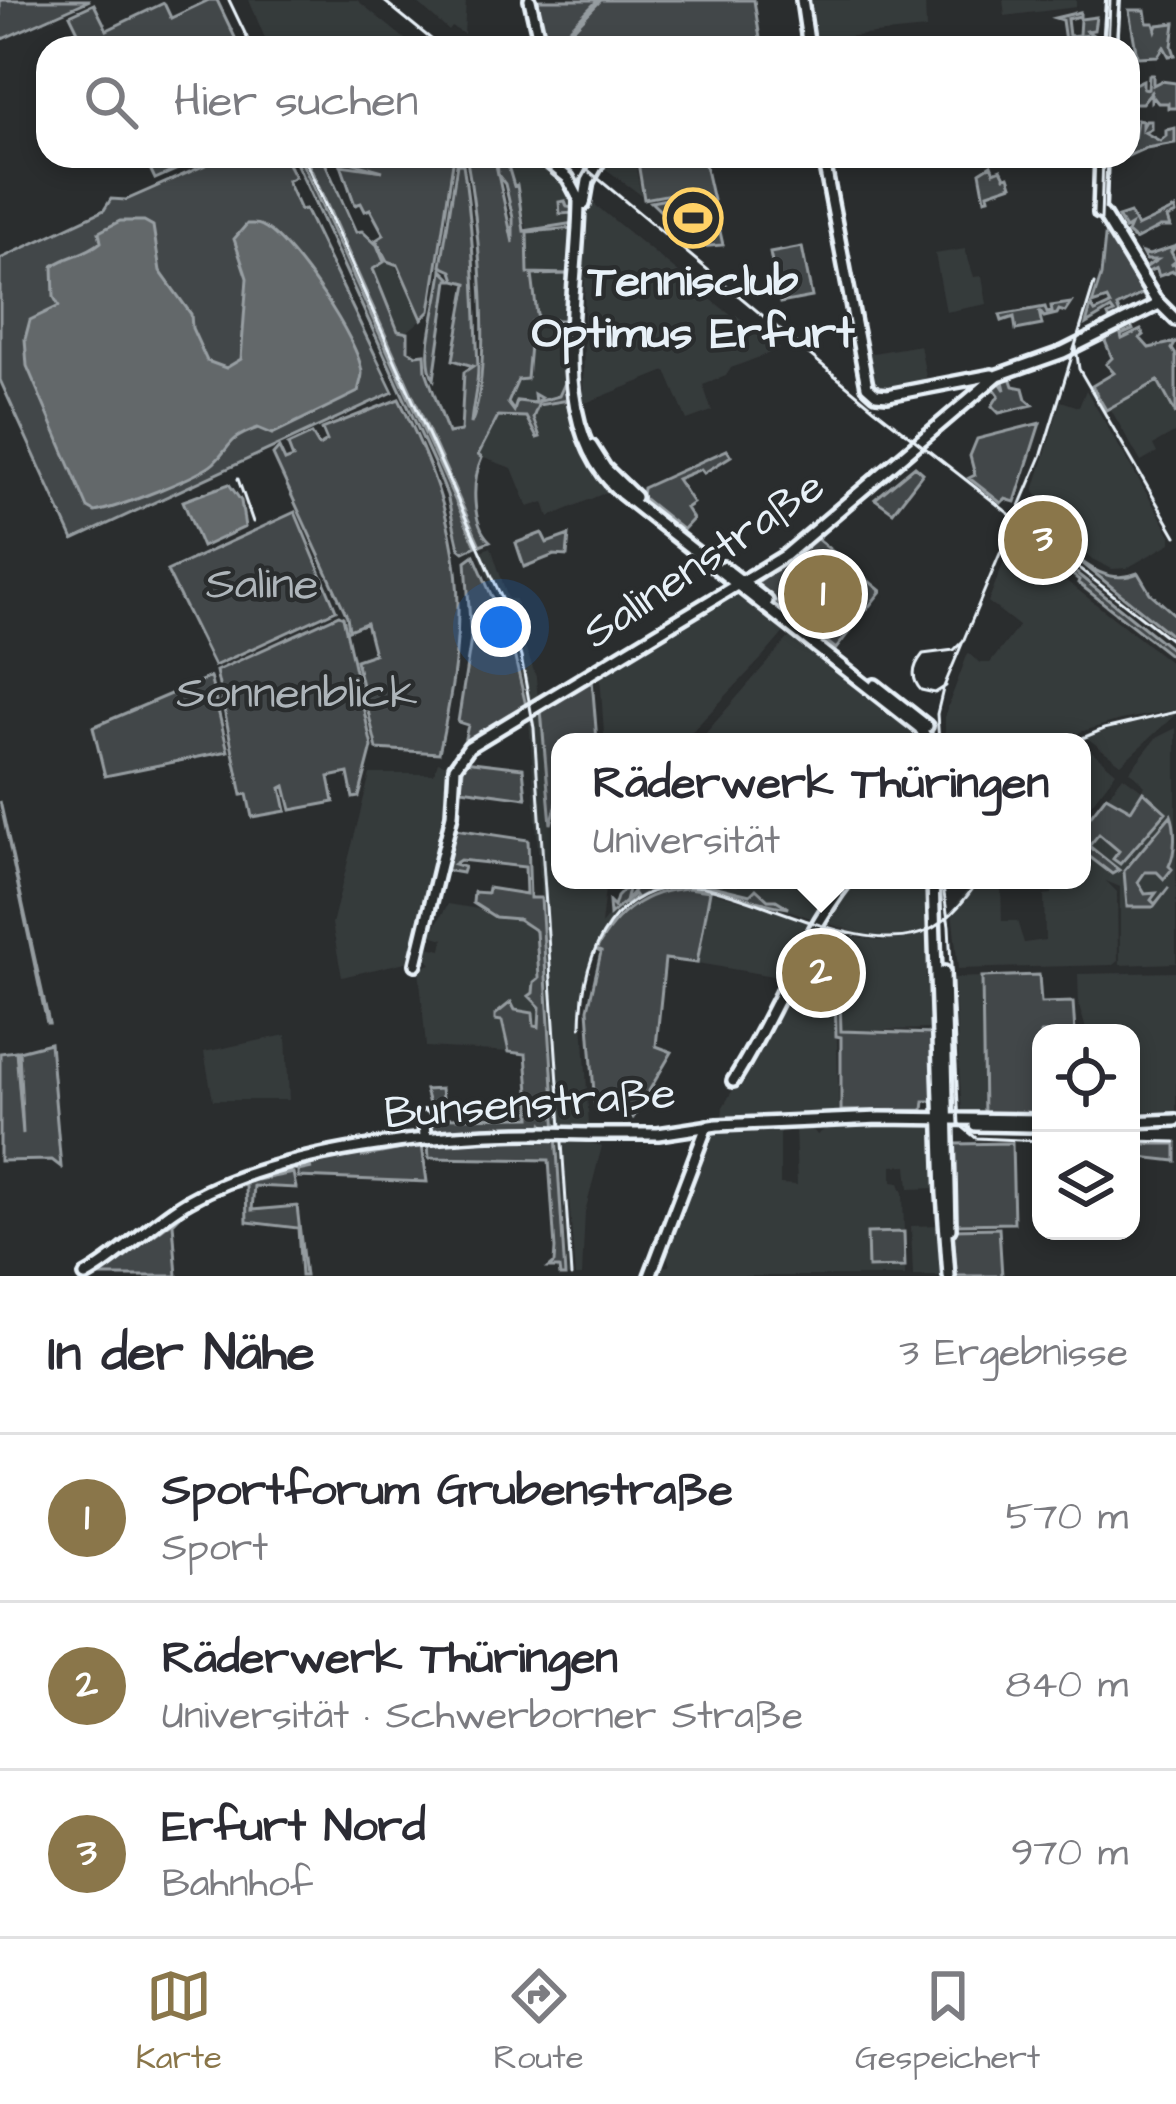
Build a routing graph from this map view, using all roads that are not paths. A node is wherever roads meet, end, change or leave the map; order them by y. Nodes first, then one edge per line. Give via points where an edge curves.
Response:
1 (528, 0) edge
2 (802, 0) edge
3 (1110, 0) edge
4 (531, 36) edge
5 (538, 36) edge
6 (807, 36) edge
7 (1108, 36) edge
8 (556, 168) edge
9 (596, 168) edge
10 (825, 168) edge
11 (1103, 168) edge
12 (591, 177) junction
13 (568, 178) junction
14 (581, 199) junction
15 (1160, 304) junction
16 (1176, 320) edge
17 (998, 375) junction
18 (956, 383) junction
19 (961, 409) junction
20 (642, 486) dead end
21 (625, 493) junction
22 (640, 500) junction
23 (740, 584) junction
24 (926, 733) edge
25 (840, 889) edge
26 (933, 889) edge
27 (416, 964) dead end
28 (944, 972) dead end
29 (733, 1082) dead end
30 (424, 1117) dead end
31 (1176, 1118) edge
32 (944, 1120) junction
33 (1140, 1120) edge
34 (1032, 1123) edge
35 (707, 1126) junction
36 (692, 1128) junction
37 (425, 1139) junction
38 (701, 1142) junction
39 (85, 1276) edge
40 (650, 1276) edge
41 (950, 1276) edge

1 - 4 main road
1 - 5 main road
2 - 6 main road
3 - 7 main road
8 - 13 main road
9 - 12 main road
10 - 18 main road via 866,384 883,395
11 - 15 main road via 1103,214
12 - 13 main road
12 - 14 main road
13 - 14 main road
14 - 21 main road via 579,406 592,449
15 - 16 main road
15 - 17 main road, Salinenstraße
17 - 18 main road
17 - 19 main road, Salinenstraße
18 - 19 main road
19 - 23 main road, Salinenstraße via 803,543
20 - 22 main road
21 - 22 main road
21 - 23 main road
22 - 23 main road
23 - 24 main road
23 - 27 main road, Salinenstraße via 469,747 455,767 452,815
25 - 29 main road
26 - 32 main road
28 - 32 main road
30 - 37 main road
31 - 33 main road
32 - 34 main road, Bunsenstraße
32 - 35 main road, Bunsenstraße
32 - 41 main road
35 - 36 main road, Bunsenstraße
35 - 38 main road
36 - 37 main road, Bunsenstraße, bridge
36 - 38 main road
37 - 39 main road, Bunsenstraße via 226,1183 180,1205
38 - 40 main road

